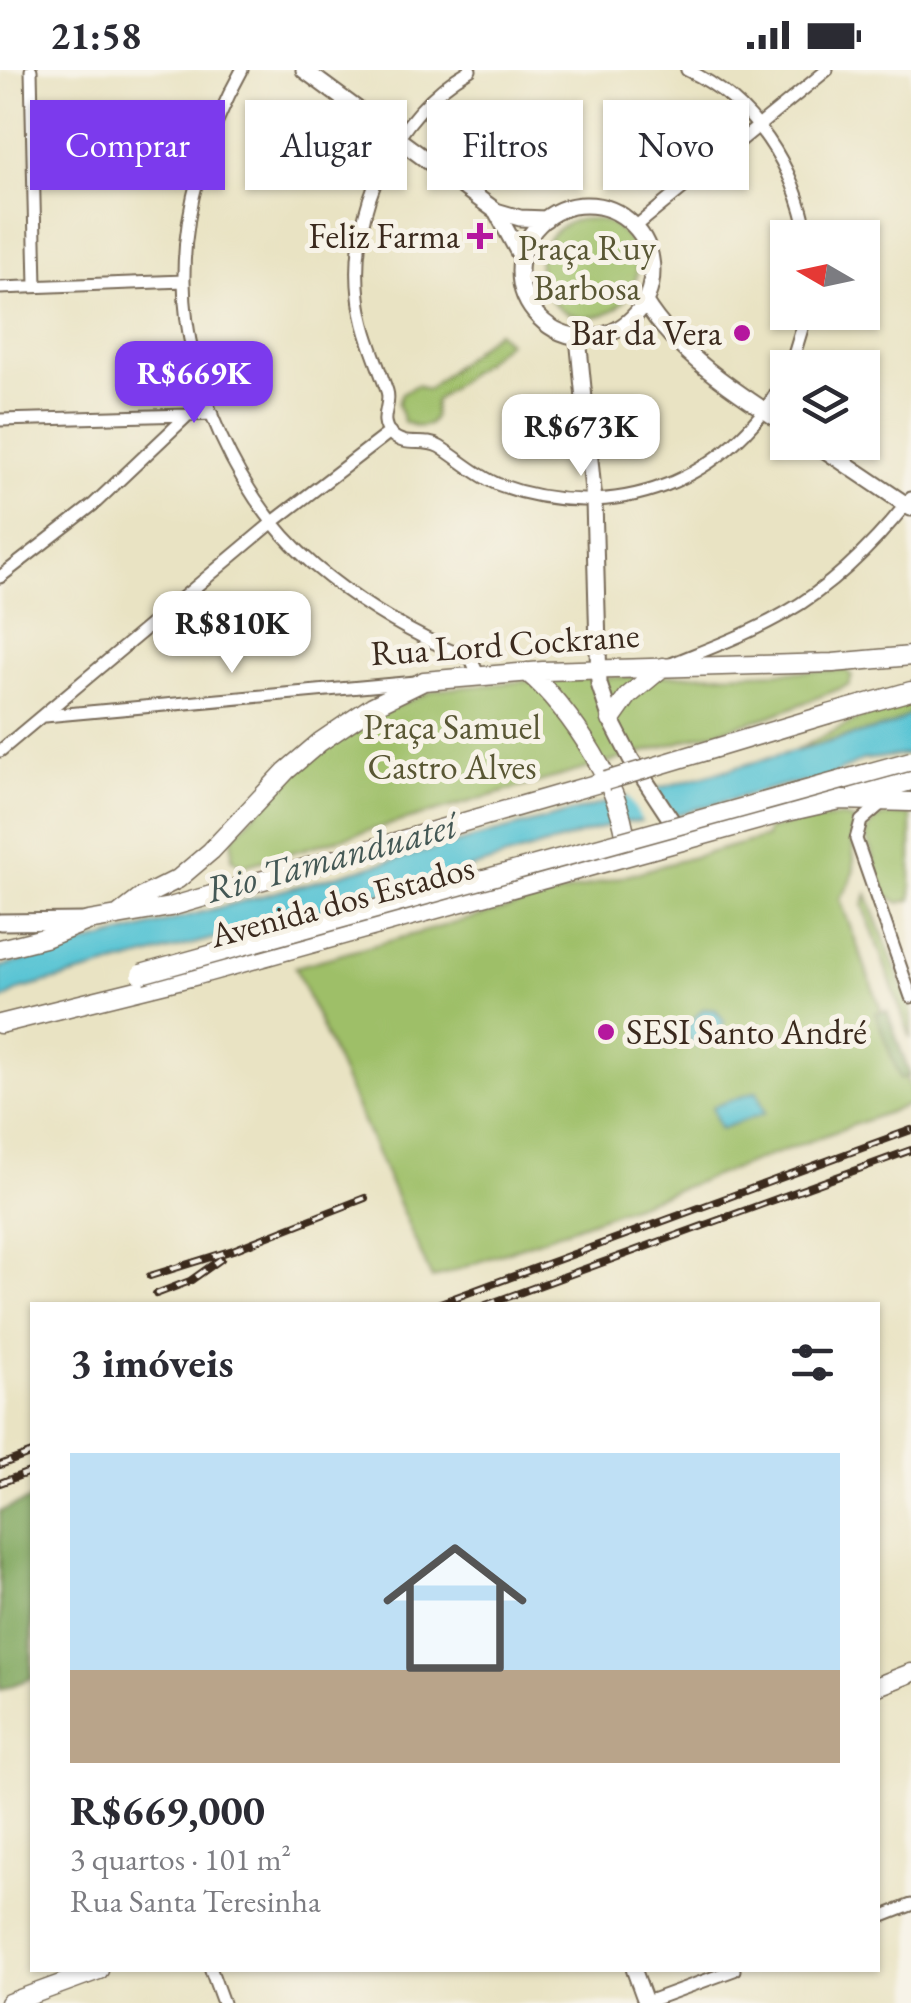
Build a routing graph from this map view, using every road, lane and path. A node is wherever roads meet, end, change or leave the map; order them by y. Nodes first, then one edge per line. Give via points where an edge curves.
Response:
1 (31, 70) edge
2 (242, 70) edge
3 (304, 70) edge
4 (470, 70) edge
5 (687, 70) edge
6 (827, 70) edge
7 (344, 100) edge
8 (407, 126) edge
9 (759, 127) junction
10 (407, 146) edge
11 (376, 190) edge
12 (496, 211) junction
13 (546, 219) junction
14 (803, 220) edge
15 (635, 227) junction
16 (522, 259) junction
17 (184, 281) junction
18 (36, 286) junction
19 (0, 288) edge
20 (644, 302) junction
21 (621, 327) junction
22 (663, 332) junction
23 (578, 337) junction
24 (770, 402) edge
25 (765, 410) junction
26 (770, 413) edge
27 (212, 414) junction
28 (188, 415) junction
29 (0, 420) edge
30 (390, 432) junction
31 (841, 460) edge
32 (594, 501) junction
33 (909, 503) edge
34 (272, 522) junction
35 (0, 577) edge
36 (911, 656) edge
37 (663, 667) junction
38 (597, 669) junction
39 (527, 672) junction
40 (479, 676) junction
41 (424, 681) junction
42 (911, 690) edge
43 (44, 716) junction
44 (612, 720) junction
45 (0, 751) edge
46 (911, 761) edge
47 (911, 781) edge
48 (840, 800) junction
49 (882, 802) junction
50 (911, 802) edge
51 (685, 841) junction
52 (626, 857) junction
53 (120, 914) junction
54 (88, 921) junction
55 (0, 922) edge
56 (0, 949) edge
57 (911, 998) edge
58 (73, 1004) junction
59 (0, 1024) edge
60 (911, 1674) edge
61 (880, 1685) edge
62 (911, 1906) edge
63 (880, 1917) edge
64 (94, 1972) edge
65 (212, 1972) edge
66 (635, 1972) edge
67 (729, 1972) edge
68 (9, 2003) edge
69 (223, 2003) edge
70 (645, 2003) edge

1 - 18 street
2 - 17 street via 205,152
3 - 7 main road
4 - 8 street via 429,98
5 - 9 street via 729,96
6 - 9 street
9 - 14 street via 793,182
9 - 15 street
10 - 12 main road
11 - 30 street via 358,269 364,327 389,396 384,418
12 - 13 main road
12 - 16 main road
13 - 15 main road via 591,205 617,212
13 - 16 main road
15 - 20 main road via 651,261
16 - 23 main road via 532,309 549,326
17 - 18 street
17 - 27 street
18 - 19 street
20 - 21 main road
20 - 22 main road
21 - 22 main road
21 - 23 main road
22 - 25 main road
23 - 32 main road
24 - 25 street
25 - 26 main road
25 - 32 street via 687,476
27 - 28 street
27 - 34 street
28 - 29 street
28 - 35 street via 94,504
30 - 32 street via 404,442 434,443 500,484
30 - 34 street
31 - 33 main road
32 - 38 main road
33 - 37 street via 882,535 798,605
34 - 40 street via 352,595 471,659
34 - 43 street
36 - 37 main road, Rua Lord Cockrane
37 - 38 main road, Rua Lord Cockrane
37 - 44 main road via 628,696
38 - 39 main road, Rua Lord Cockrane
38 - 44 main road
39 - 40 main road, Rua Lord Cockrane
39 - 52 main road via 557,701 604,774 626,832
40 - 41 main road, Rua Lord Cockrane
41 - 43 street, Rua Lord Cockrane
41 - 53 main road via 329,734 211,851
42 - 53 main road, Avenida dos Estados, bridge via 170,908
43 - 45 street
44 - 51 main road
46 - 58 main road, Avenida dos Estados, bridge via 140,974
47 - 48 main road
48 - 49 main road, Avenida dos Estados
48 - 51 main road, Avenida dos Estados
49 - 50 main road, Avenida dos Estados
49 - 57 street via 861,821 856,839
51 - 52 main road, Avenida dos Estados
52 - 58 main road, Avenida dos Estados
53 - 54 main road, Avenida dos Estados
54 - 55 main road
54 - 56 main road, Avenida dos Estados
58 - 59 main road, Avenida dos Estados
60 - 61 main road
62 - 63 street
64 - 68 main road
65 - 69 street
66 - 70 street
67 - 70 street

